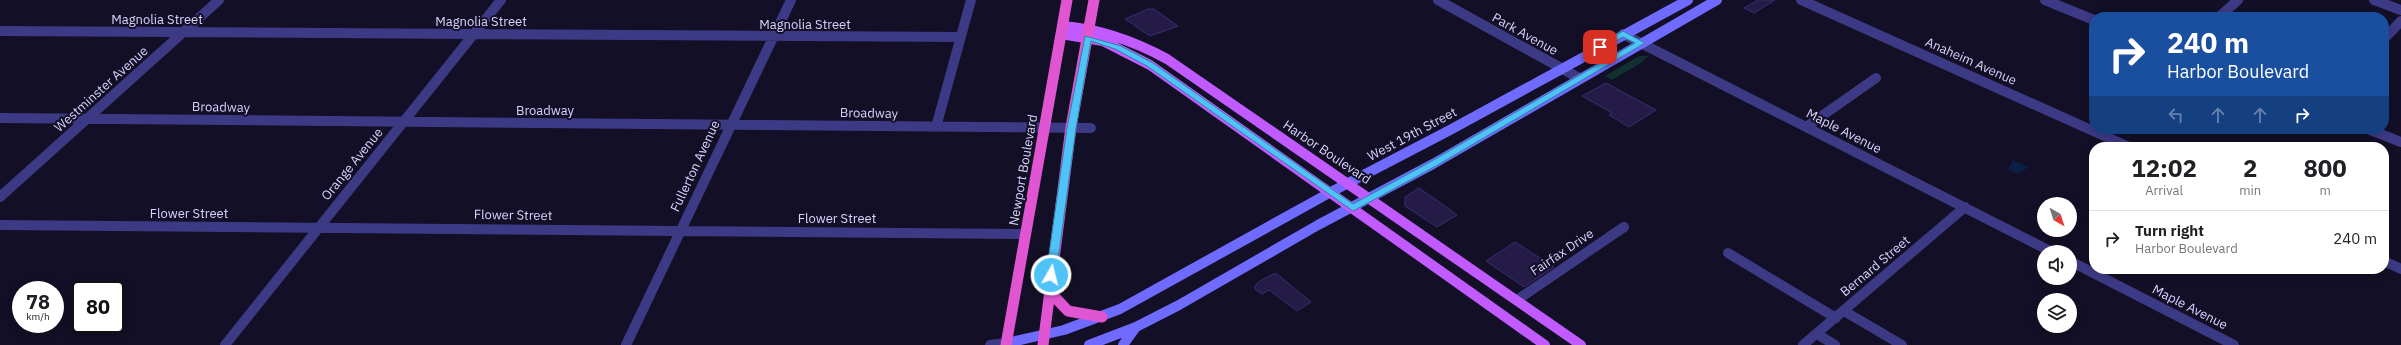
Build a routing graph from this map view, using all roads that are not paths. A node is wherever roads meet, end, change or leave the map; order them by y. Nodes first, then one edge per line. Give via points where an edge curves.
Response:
1 (219, 0) edge
2 (501, 0) edge
3 (791, 0) edge
4 (971, 0) edge
5 (1067, 0) edge
6 (1094, 0) edge
7 (1438, 0) edge
8 (1688, 0) edge
9 (1717, 0) edge
10 (1801, 0) edge
11 (2238, 0) edge
12 (2374, 0) edge
13 (2048, 1) edge
14 (2401, 10) edge
15 (2224, 12) edge
16 (2089, 18) edge
17 (2401, 21) edge
18 (1062, 30) junction
19 (0, 31) edge
20 (183, 32) junction
21 (1088, 32) junction
22 (474, 34) junction
23 (1623, 34) junction
24 (2389, 34) edge
25 (774, 36) junction
26 (961, 37) junction
27 (1641, 43) junction
28 (1561, 68) junction
29 (1579, 78) junction
30 (1876, 78) dead end
31 (0, 118) edge
32 (87, 119) junction
33 (403, 122) junction
34 (731, 124) junction
35 (936, 126) junction
36 (1806, 127) junction
37 (1045, 128) junction
38 (1072, 128) junction
39 (1091, 128) dead end
40 (2089, 129) edge
41 (2100, 134) edge
42 (2381, 134) edge
43 (2118, 142) edge
44 (2401, 142) edge
45 (1349, 183) junction
46 (1331, 192) junction
47 (0, 197) edge
48 (1371, 198) junction
49 (1965, 207) junction
50 (1353, 208) junction
51 (0, 225) edge
52 (1624, 227) dead end
53 (318, 228) junction
54 (680, 231) junction
55 (1026, 234) junction
56 (2038, 245) edge
57 (1728, 253) dead end
58 (2389, 263) edge
59 (2077, 265) edge
60 (2401, 269) edge
61 (2089, 271) edge
62 (2095, 274) edge
63 (1048, 290) junction
64 (1517, 300) junction
65 (1840, 314) junction
66 (1102, 317) junction
67 (1136, 327) junction
68 (1816, 334) junction
69 (1043, 340) edge
70 (1006, 344) edge
71 (225, 345) edge
72 (626, 345) edge
73 (990, 345) edge
74 (1089, 345) edge
75 (1123, 345) edge
76 (1545, 345) edge
77 (1582, 345) edge
78 (1803, 345) edge
79 (1835, 345) edge
80 (1902, 345) edge
81 (2234, 345) edge

1 - 20 street, Westminster Avenue
2 - 22 street, Orange Avenue
3 - 25 street, Fullerton Avenue
4 - 26 street
5 - 18 highway, Newport Boulevard
6 - 21 highway
7 - 28 street, Park Avenue
8 - 23 main road, West 19th Street
9 - 27 main road
10 - 40 street, Anaheim Avenue
11 - 15 street
12 - 14 street
13 - 16 street
17 - 24 street
18 - 21 main road, Harbor Boulevard
18 - 37 highway, Newport Boulevard
19 - 20 street, Magnolia Street
20 - 22 street, Magnolia Street
20 - 32 street, Westminster Avenue
21 - 38 highway
21 - 45 main road, Harbor Boulevard via 1128,39 1167,59
21 - 46 main road, Harbor Boulevard via 1150,65
22 - 25 street, Magnolia Street
22 - 33 street, Orange Avenue
23 - 27 street, Maple Avenue
23 - 28 main road, West 19th Street
25 - 26 street, Magnolia Street
25 - 34 street, Fullerton Avenue
26 - 35 street
27 - 29 main road
27 - 36 street, Maple Avenue
28 - 29 street, Park Avenue
28 - 45 main road, West 19th Street
29 - 48 main road
30 - 36 street
31 - 32 street, Broadway
32 - 33 street, Broadway
32 - 47 street, Westminster Avenue
33 - 34 street, Broadway
33 - 53 street, Orange Avenue
34 - 35 street, Broadway
34 - 54 street, Fullerton Avenue
35 - 37 street, Broadway
36 - 49 street, Maple Avenue
37 - 38 street, Broadway
37 - 55 highway, Newport Boulevard
38 - 39 street, Broadway
38 - 63 highway
41 - 43 street, Anaheim Avenue
42 - 44 street
45 - 46 main road, West 19th Street
45 - 48 main road, Harbor Boulevard
46 - 50 main road, Harbor Boulevard
46 - 66 main road, West 19th Street
48 - 50 main road
48 - 64 main road, Harbor Boulevard
49 - 56 street, Maple Avenue
49 - 65 street, Bernard Street
50 - 67 main road
50 - 76 main road, Harbor Boulevard
51 - 53 street, Flower Street
52 - 64 street, Fairfax Drive
53 - 54 street, Flower Street
53 - 71 street, Orange Avenue
54 - 55 street, Flower Street
54 - 72 street, Fullerton Avenue
55 - 70 highway, Newport Boulevard
57 - 65 street
58 - 60 street
59 - 61 street, Maple Avenue
62 - 81 street, Maple Avenue
63 - 66 highway via 1068,311
63 - 69 highway
64 - 77 main road, Harbor Boulevard
65 - 68 street, Bernard Street
65 - 80 street
66 - 69 main road, West 19th Street
67 - 74 main road
67 - 75 main road
68 - 78 street, Bernard Street
68 - 79 street
69 - 70 main road, West 19th Street
70 - 73 street, West 19th Street

